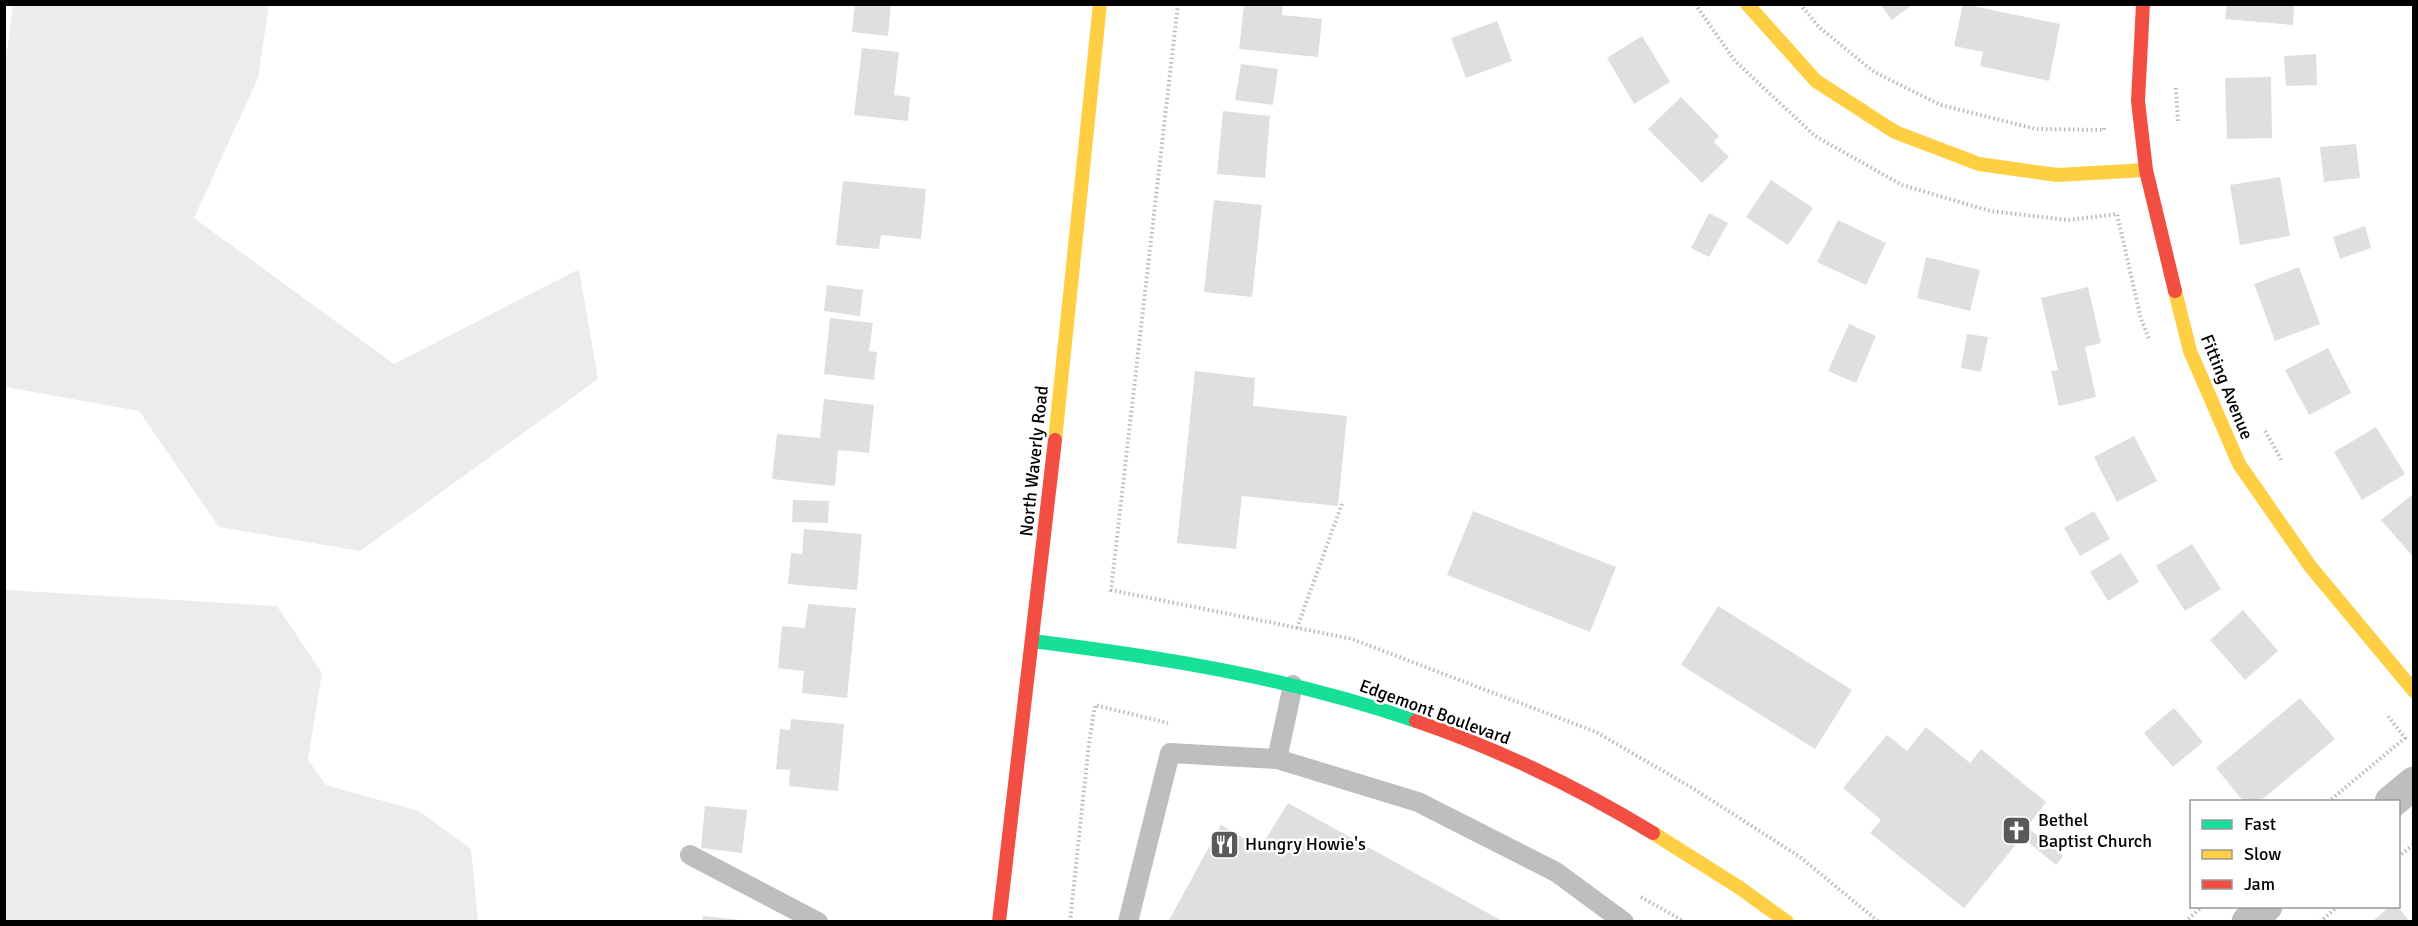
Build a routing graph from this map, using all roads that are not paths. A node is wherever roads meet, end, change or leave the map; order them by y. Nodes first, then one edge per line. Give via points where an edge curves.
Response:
1 (1100, 4) edge
2 (1747, 4) edge
3 (2143, 4) edge
4 (2146, 170) junction
5 (1032, 641) junction
6 (1293, 685) junction
7 (2414, 691) edge
8 (1277, 759) junction
9 (2414, 783) edge
10 (2392, 800) edge
11 (690, 855) dead end
12 (2264, 908) edge
13 (818, 921) edge
14 (999, 921) edge
15 (1128, 921) edge
16 (1624, 921) edge
17 (1787, 921) edge
18 (2248, 921) edge

1 - 5 street, North Waverly Road
2 - 4 street via 1816,81 1896,132 1979,164 2057,175
3 - 4 street, Fitting Avenue via 2138,101
4 - 7 street, Fitting Avenue via 2190,351 2239,464 2310,566
5 - 6 street, Edgemont Boulevard via 1139,655
5 - 14 street, North Waverly Road
6 - 8 lane
6 - 17 street, Edgemont Boulevard via 1379,708 1533,769 1650,830
8 - 15 lane via 1170,753
8 - 16 lane via 1418,802 1556,872
9 - 10 street
11 - 13 lane
12 - 18 street

